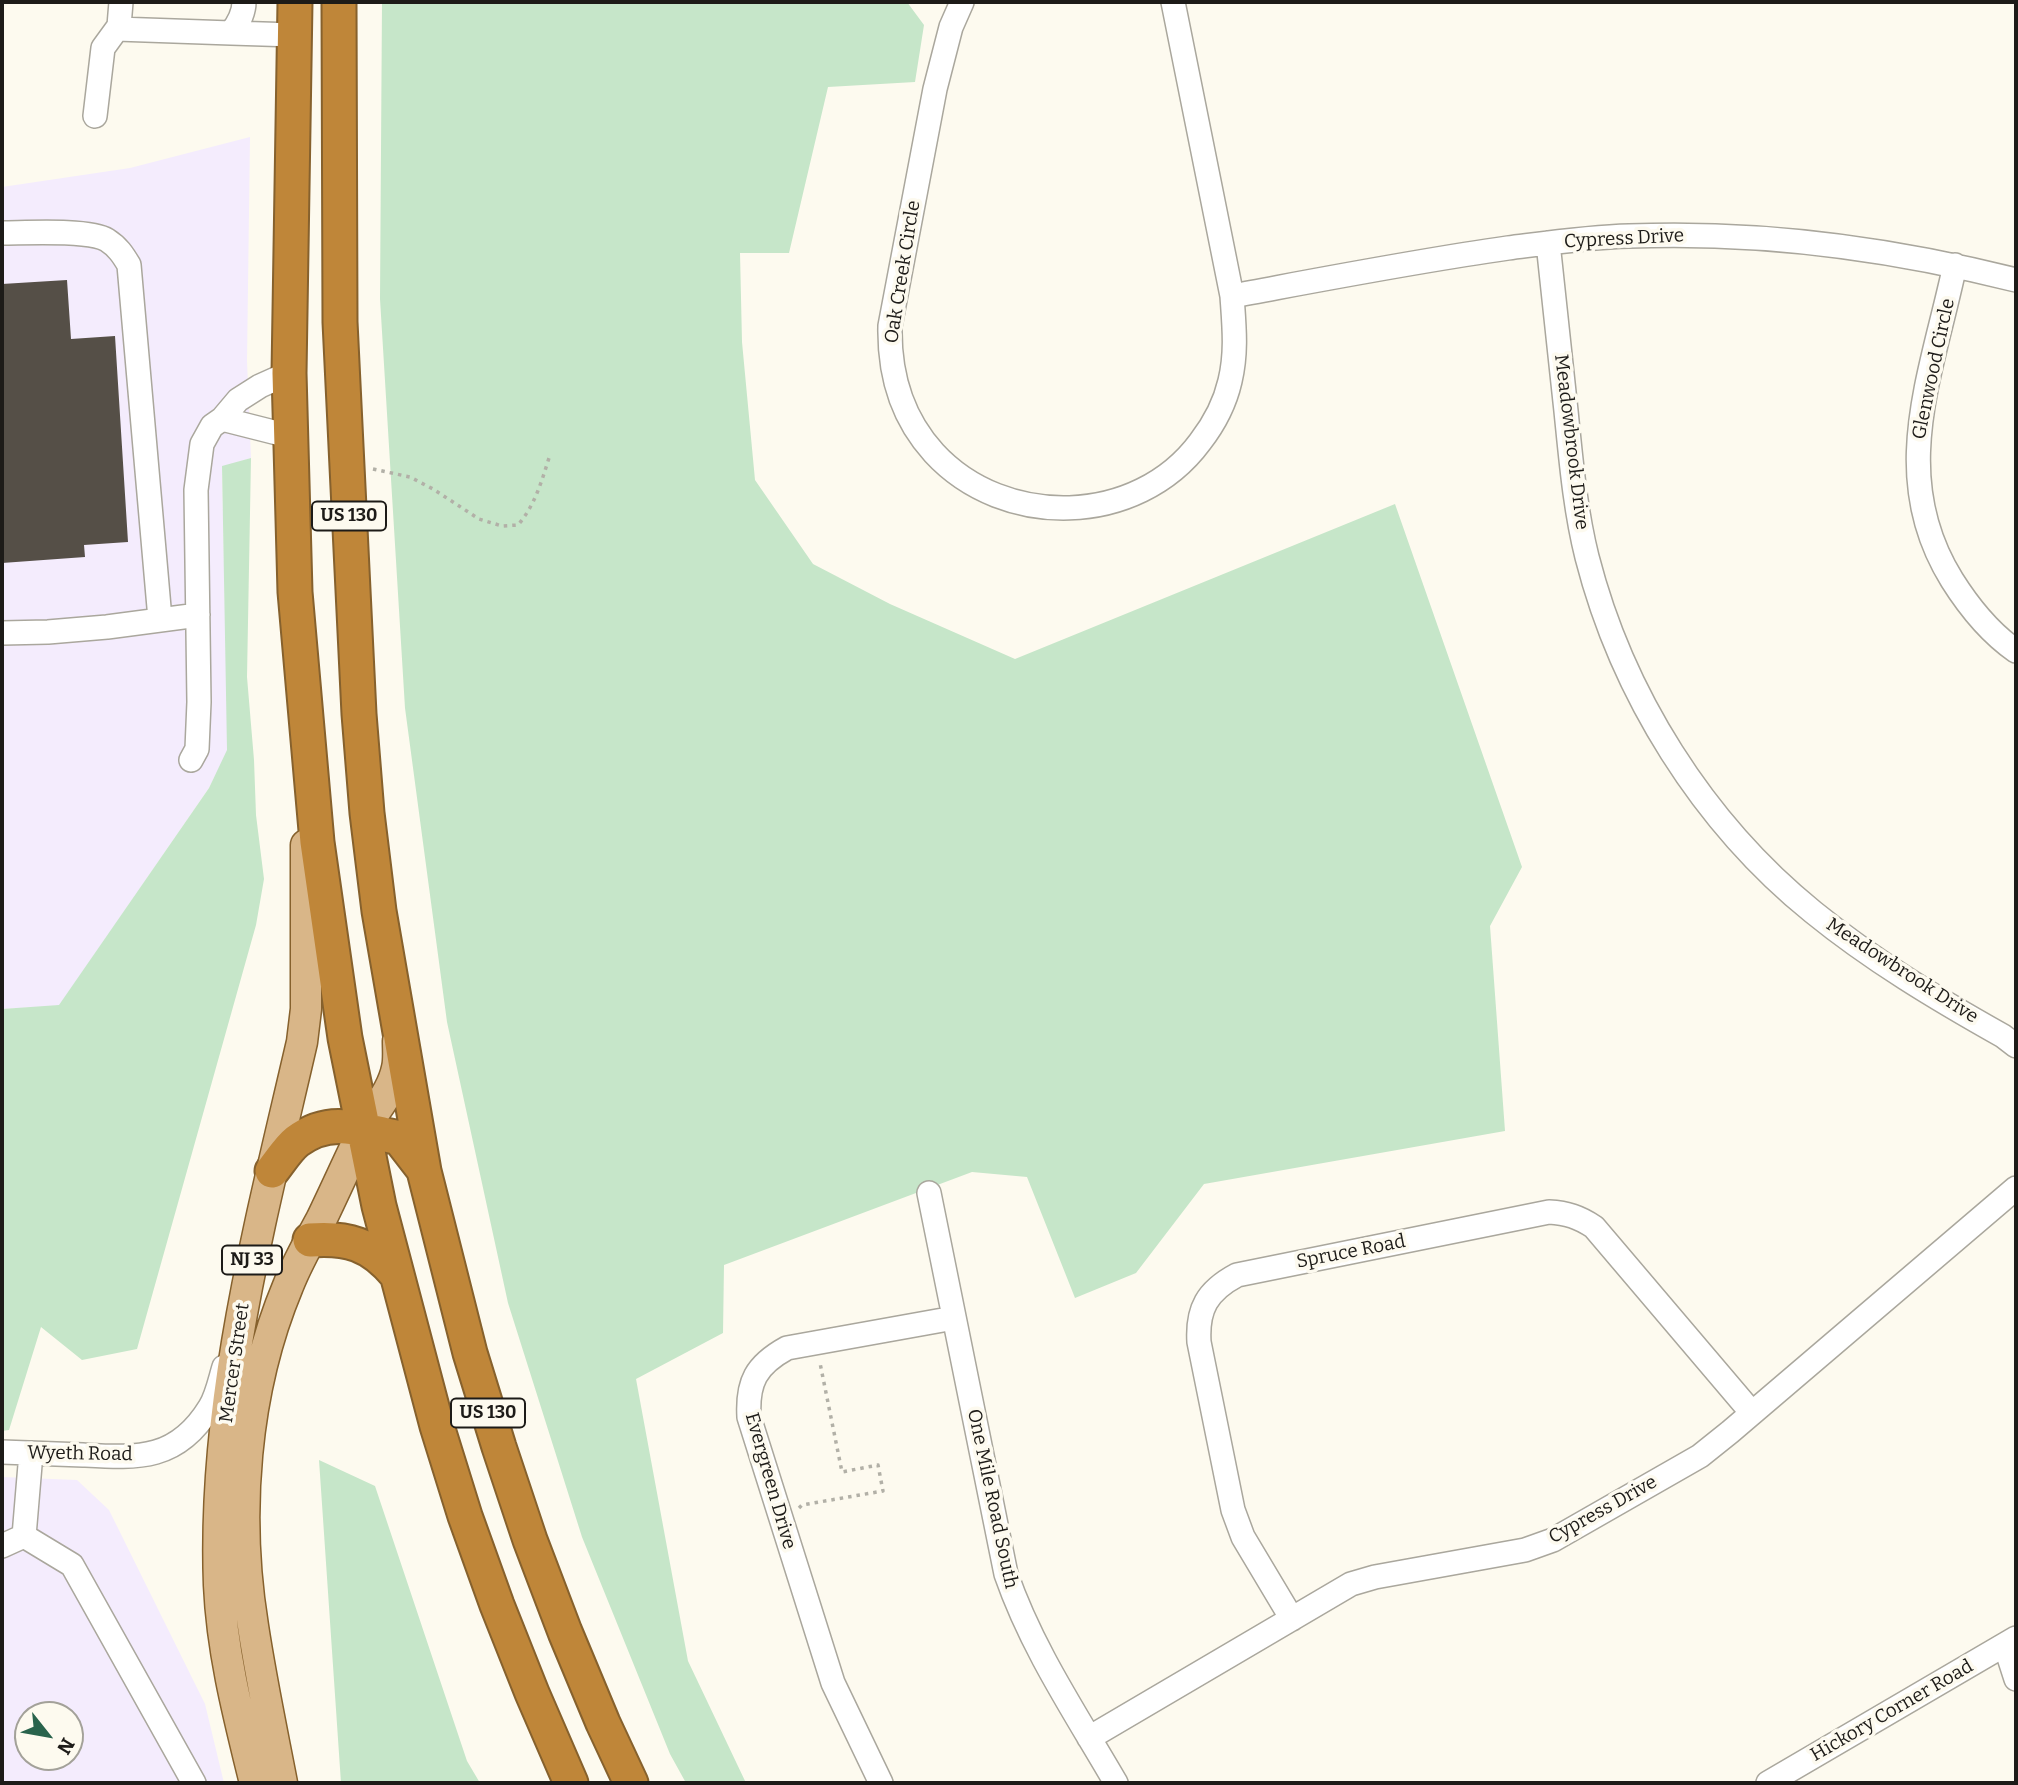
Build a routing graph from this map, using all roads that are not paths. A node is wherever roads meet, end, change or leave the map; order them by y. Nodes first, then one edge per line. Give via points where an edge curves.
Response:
1 (121, 2) edge
2 (244, 2) edge
3 (295, 2) edge
4 (340, 2) edge
5 (962, 2) edge
6 (1173, 2) edge
7 (117, 29) junction
8 (231, 33) junction
9 (294, 35) junction
10 (95, 116) dead end
11 (2, 233) edge
12 (1548, 243) junction
13 (1955, 265) junction
14 (2016, 280) edge
15 (1232, 296) junction
16 (289, 373) junction
17 (222, 419) junction
18 (289, 436) junction
19 (198, 615) junction
20 (160, 619) junction
21 (2, 632) edge
22 (2016, 651) edge
23 (307, 736) junction
24 (191, 760) dead end
25 (399, 1027) junction
26 (2016, 1046) edge
27 (363, 1130) junction
28 (272, 1171) junction
29 (424, 1171) junction
30 (2016, 1188) edge
31 (929, 1193) dead end
32 (310, 1240) junction
33 (396, 1274) junction
34 (242, 1314) junction
35 (954, 1318) junction
36 (1752, 1413) junction
37 (2, 1452) edge
38 (31, 1453) junction
39 (24, 1536) junction
40 (2, 1546) edge
41 (1292, 1619) junction
42 (2011, 1641) edge
43 (2016, 1679) edge
44 (1090, 1738) junction
45 (194, 1783) edge
46 (255, 1783) edge
47 (282, 1783) edge
48 (571, 1783) edge
49 (631, 1783) edge
50 (881, 1783) edge
51 (1116, 1783) edge
52 (1768, 1783) edge

1 - 7 street
2 - 8 street
3 - 9 highway, US 130
4 - 25 highway, US 130 via 340,323 359,714 379,911
5 - 15 street, Oak Creek Circle via 935,89 890,326 894,377 903,405 933,452 974,485 1029,505 1084,508 1138,492 1173,471 1192,452 1222,406 1234,358
6 - 15 street, Oak Creek Circle
7 - 8 street
7 - 10 street via 103,48
8 - 9 street
9 - 16 highway, US 130
11 - 20 street via 60,232 104,238 129,265
12 - 13 street, Cypress Drive via 1627,236 1758,237 1821,242
12 - 15 street, Cypress Drive via 1431,259
12 - 26 street, Meadowbrook Drive via 1575,499 1587,557 1622,659 1666,743 1729,830 1812,911 1906,979
13 - 14 street, Cypress Drive
13 - 22 street, Glenwood Circle via 1922,407 1917,469 1921,502 1945,569 1963,598
16 - 17 street via 238,400
16 - 18 highway, US 130
17 - 18 street
17 - 19 street via 202,444 199,467
18 - 23 highway, US 130
19 - 20 street
19 - 24 street via 197,748
20 - 21 street via 48,632
23 - 27 highway, US 130 via 317,842
23 - 28 main road, Mercer Street / NJ 33 via 306,1009
25 - 27 main road, Mercer Street / NJ 33 via 397,1068
25 - 29 highway, US 130
27 - 28 highway via 320,1127 295,1142
27 - 29 highway via 399,1138
27 - 32 main road, Mercer Street / NJ 33
27 - 33 highway, US 130
28 - 34 main road, Mercer Street / NJ 33
29 - 49 highway, US 130 via 470,1353 530,1540
30 - 36 street, Cypress Drive
31 - 35 street, One Mile Road South
32 - 33 highway via 353,1242 370,1250
32 - 47 main road, Mercer Street / NJ 33 via 273,1325 246,1469 244,1515 252,1624
33 - 48 highway, US 130 via 466,1516 497,1605
34 - 38 street, Wyeth Road via 212,1404 177,1443 142,1456
34 - 46 main road, Mercer Street / NJ 33 via 219,1500 219,1587 230,1685
35 - 44 street, One Mile Road South via 1006,1574 1017,1608
35 - 50 street, Evergreen Drive via 787,1348 760,1367 748,1399 749,1417 833,1683
36 - 41 street, Cypress Drive via 1700,1456 1553,1540 1525,1550 1351,1584
36 - 41 street, Spruce Road via 1594,1227 1563,1213 1549,1212 1237,1275 1210,1294 1202,1308 1199,1342 1233,1510 1243,1537
37 - 38 street, Wyeth Road
38 - 39 street
39 - 40 street
39 - 45 street via 72,1565
41 - 44 street, Cypress Drive
42 - 43 street
42 - 52 street, Hickory Corner Road
44 - 51 street, One Mile Road South

